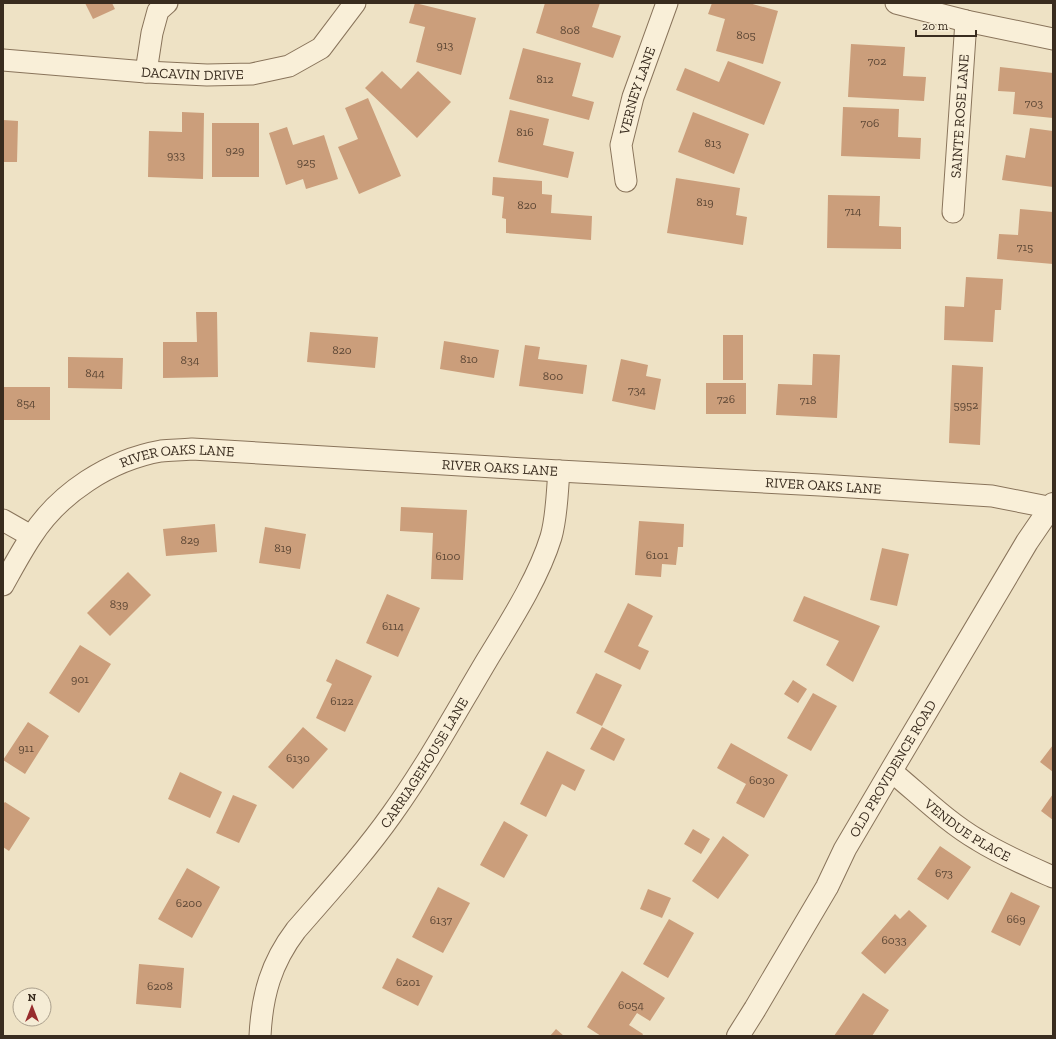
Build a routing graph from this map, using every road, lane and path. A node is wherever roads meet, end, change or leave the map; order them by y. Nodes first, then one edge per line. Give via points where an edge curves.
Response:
1 (167, 3) edge
2 (355, 3) edge
3 (667, 3) edge
4 (896, 3) edge
5 (966, 21) junction
6 (1053, 39) edge
7 (3, 60) edge
8 (146, 72) junction
9 (626, 181) dead end
10 (953, 212) dead end
11 (559, 471) junction
12 (1052, 506) edge
13 (3, 520) edge
14 (31, 536) junction
15 (3, 585) edge
16 (891, 771) junction
17 (1053, 877) edge
18 (260, 1036) edge
19 (738, 1036) edge

1 - 8 street via 158,11
2 - 8 street, DACAVIN DRIVE via 321,48 289,66 252,74
3 - 9 street, VERNEY LANE via 633,97 621,145
4 - 5 street
5 - 6 street
5 - 10 street, SAINTE ROSE LANE
7 - 8 street, DACAVIN DRIVE
11 - 12 street, RIVER OAKS LANE via 992,496
11 - 14 street, RIVER OAKS LANE via 192,450 162,451 132,458 86,482 47,516
11 - 18 street, CARRIAGEHOUSE LANE via 554,522 540,566 436,746 393,813 356,862 287,942 273,968 264,997
12 - 16 street, OLD PROVIDENCE ROAD via 1027,542
13 - 14 street
14 - 15 street, RIVER OAKS LANE
16 - 17 street, VENDUE PLACE via 977,840
16 - 19 street, OLD PROVIDENCE ROAD via 845,849 823,893

